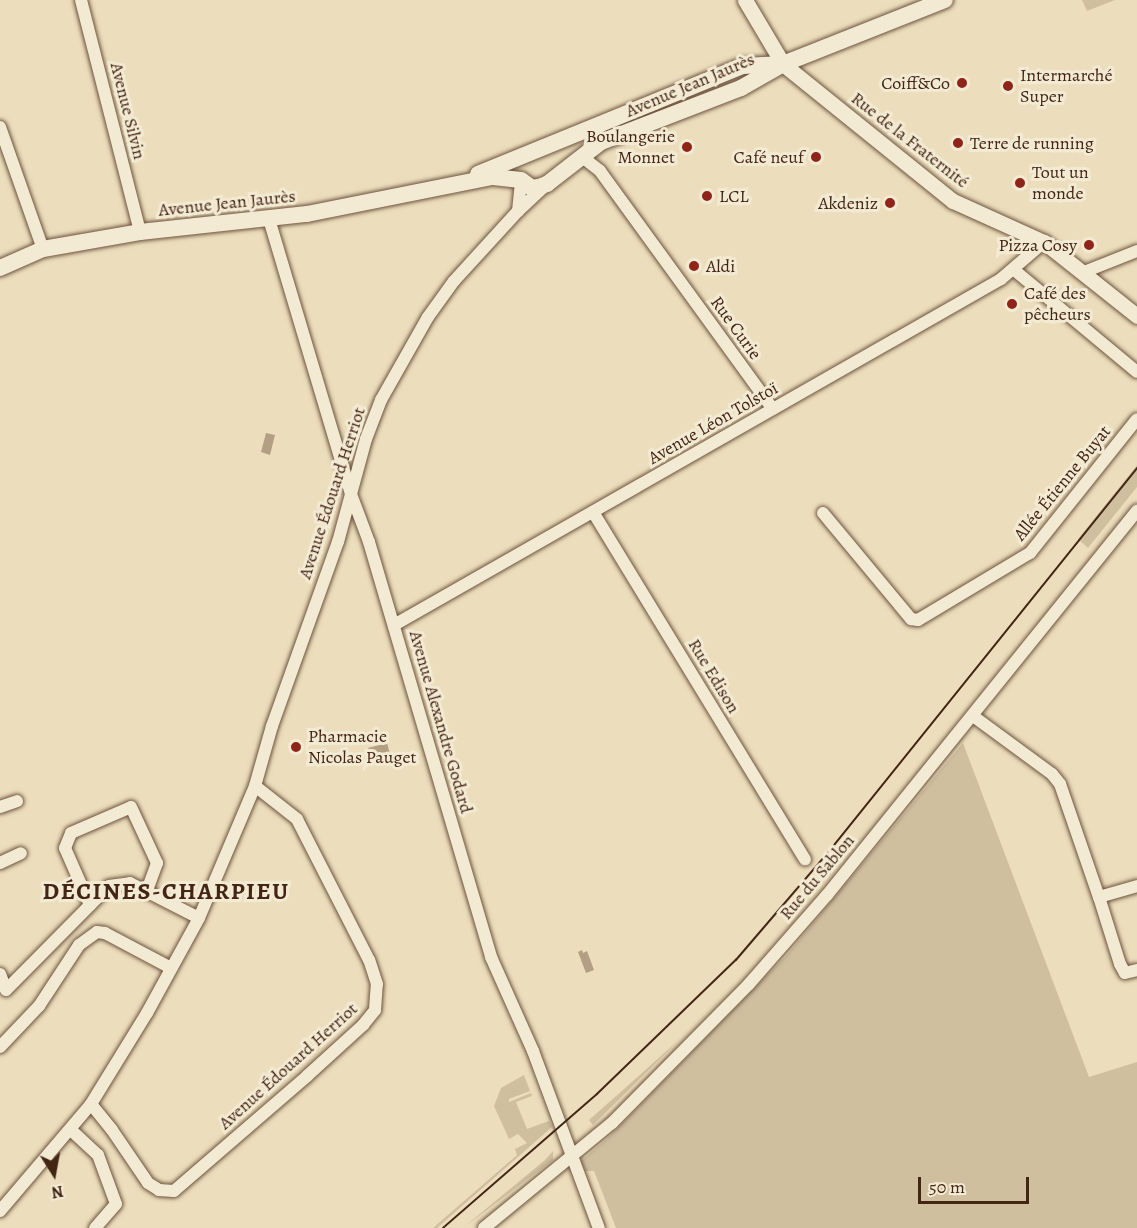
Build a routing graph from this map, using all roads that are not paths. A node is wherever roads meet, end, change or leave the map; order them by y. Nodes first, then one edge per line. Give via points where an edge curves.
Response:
1 (81, 0) edge
2 (745, 0) edge
3 (945, 0) edge
4 (783, 64) junction
5 (0, 127) edge
6 (530, 153) junction
7 (581, 156) junction
8 (521, 180) junction
9 (461, 182) junction
10 (547, 184) junction
11 (518, 211) junction
12 (269, 219) junction
13 (140, 232) junction
14 (1044, 242) junction
15 (43, 249) junction
16 (1137, 250) edge
17 (0, 268) edge
18 (1013, 269) junction
19 (1084, 272) junction
20 (1137, 316) edge
21 (1137, 372) edge
22 (772, 409) junction
23 (1137, 419) edge
24 (351, 494) junction
25 (1137, 511) edge
26 (593, 512) junction
27 (823, 513) dead end
28 (394, 625) junction
29 (973, 716) junction
30 (255, 786) junction
31 (17, 801) dead end
32 (0, 807) edge
33 (21, 853) dead end
34 (805, 859) dead end
35 (0, 863) edge
36 (1137, 886) edge
37 (147, 890) junction
38 (1099, 897) junction
39 (90, 906) junction
40 (199, 918) junction
41 (171, 968) junction
42 (1137, 970) edge
43 (0, 974) edge
44 (0, 1047) edge
45 (91, 1104) junction
46 (71, 1130) junction
47 (572, 1158) junction
48 (0, 1211) edge
49 (95, 1228) edge
50 (484, 1228) edge
51 (599, 1228) edge

1 - 13 street, Avenue Silvin
2 - 4 street
3 - 4 main road, Avenue Jean Jaurès
4 - 6 main road, Avenue Jean Jaurès via 743,66
4 - 7 main road, Avenue Jean Jaurès via 751,83 601,142
4 - 14 street, Rue de la Fraternité via 953,201
5 - 15 street
6 - 8 main road via 518,167
6 - 9 main road, Avenue Jean Jaurès
7 - 10 main road, Avenue Jean Jaurès
7 - 22 street, Rue Curie via 600,171
8 - 9 main road, Avenue Jean Jaurès via 493,177
8 - 10 main road, Avenue Jean Jaurès via 532,188
8 - 11 street
9 - 12 main road, Avenue Jean Jaurès
10 - 11 street, Avenue Édouard Herriot
11 - 24 street, Avenue Édouard Herriot via 454,281 428,318 381,400
12 - 13 main road, Avenue Jean Jaurès
12 - 24 street, Avenue Alexandre Godard
13 - 15 main road, Avenue Jean Jaurès
14 - 18 street, Avenue Léon Tolstoï
14 - 19 street, Rue de la Fraternité
15 - 17 main road, Avenue Jean Jaurès
16 - 19 street
18 - 21 street
18 - 22 street, Avenue Léon Tolstoï
19 - 20 street, Rue de la Fraternité
22 - 26 street, Avenue Léon Tolstoï
23 - 27 street, Allée Étienne Buyat via 1030,554 918,620 911,618
24 - 28 street, Avenue Alexandre Godard
24 - 30 street, Avenue Édouard Herriot
25 - 29 street, Rue du Sablon
26 - 28 street, Avenue Léon Tolstoï
26 - 34 street, Rue Edison
28 - 47 street, Avenue Alexandre Godard via 491,957
29 - 38 street via 1060,784
29 - 47 street, Rue du Sablon via 827,895 748,984 612,1123
30 - 40 street, Avenue Édouard Herriot
30 - 45 street, Avenue Édouard Herriot via 297,819 369,960 377,984 375,1010 307,1076 174,1191 159,1190 148,1183
31 - 32 street
33 - 35 street
36 - 38 street
37 - 39 street via 130,883 109,886
37 - 39 street via 157,863 131,807 71,833 65,848
37 - 40 street
38 - 42 street via 1120,964 1125,973
39 - 43 street via 6,990
40 - 41 street, Avenue Édouard Herriot
41 - 44 street via 97,932 79,945 39,1006
41 - 45 street, Avenue Édouard Herriot
45 - 46 street, Avenue Édouard Herriot
46 - 48 street, Avenue Édouard Herriot
46 - 49 street via 98,1155 116,1204
47 - 50 street, Rue du Sablon
47 - 51 street, Avenue Alexandre Godard

